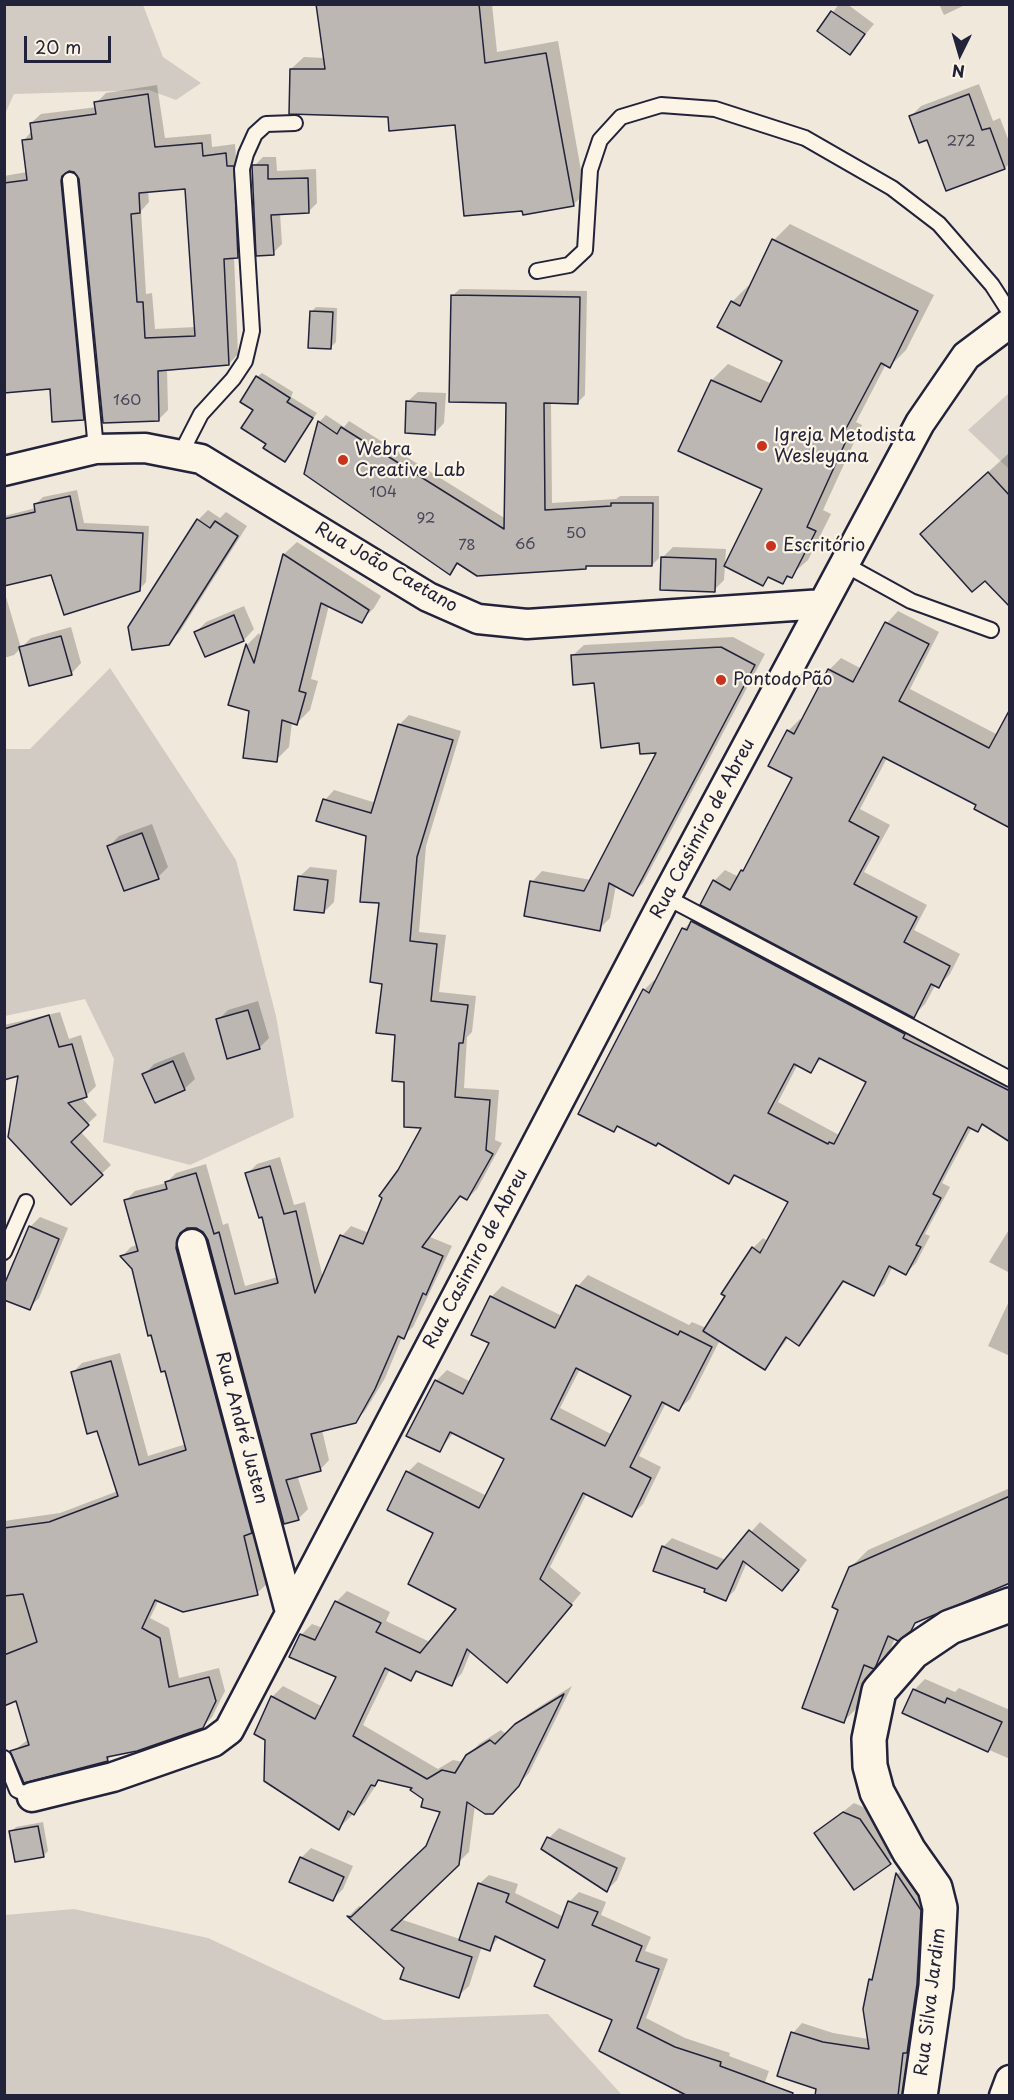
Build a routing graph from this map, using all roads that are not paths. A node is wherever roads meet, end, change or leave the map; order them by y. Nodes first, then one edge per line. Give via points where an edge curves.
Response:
1 (295, 123) dead end
2 (70, 180) dead end
3 (537, 271) dead end
4 (1010, 313) edge
5 (1010, 323) edge
6 (96, 449) junction
7 (180, 455) junction
8 (4, 471) edge
9 (844, 564) junction
10 (823, 604) junction
11 (991, 630) dead end
12 (666, 897) junction
13 (1010, 1079) edge
14 (26, 1202) dead end
15 (192, 1244) dead end
16 (4, 1252) edge
17 (1010, 1605) edge
18 (290, 1612) junction
19 (4, 1758) edge
20 (32, 1797) joint
21 (1010, 2080) edge
22 (920, 2096) edge
23 (1004, 2096) edge

1 - 7 lane via 266,124 255,134 246,154 242,169 252,331 244,361 201,414
2 - 6 lane
3 - 4 lane via 569,265 585,250 590,170 600,140 621,117 661,105 716,109 805,138 892,188 939,224 992,285
5 - 9 street, Rua Casimiro de Abreu via 966,356 920,423
6 - 7 street, Rua João Caetano via 145,448
6 - 8 street, Rua João Caetano
7 - 10 street, Rua João Caetano via 201,459 428,597 478,619 527,624
9 - 10 street, Rua Casimiro de Abreu
9 - 11 lane via 911,601
10 - 12 street, Rua Casimiro de Abreu
12 - 13 lane
12 - 18 street, Rua Casimiro de Abreu
14 - 16 lane
15 - 18 street, Rua André Justen
17 - 22 street, Rua Silva Jardim via 950,1626 913,1652 879,1691 868,1739 877,1792 934,1888 940,1908 936,1986
18 - 20 street, Rua Casimiro de Abreu via 229,1730 213,1742 112,1777
19 - 20 lane via 17,1790
21 - 23 street

